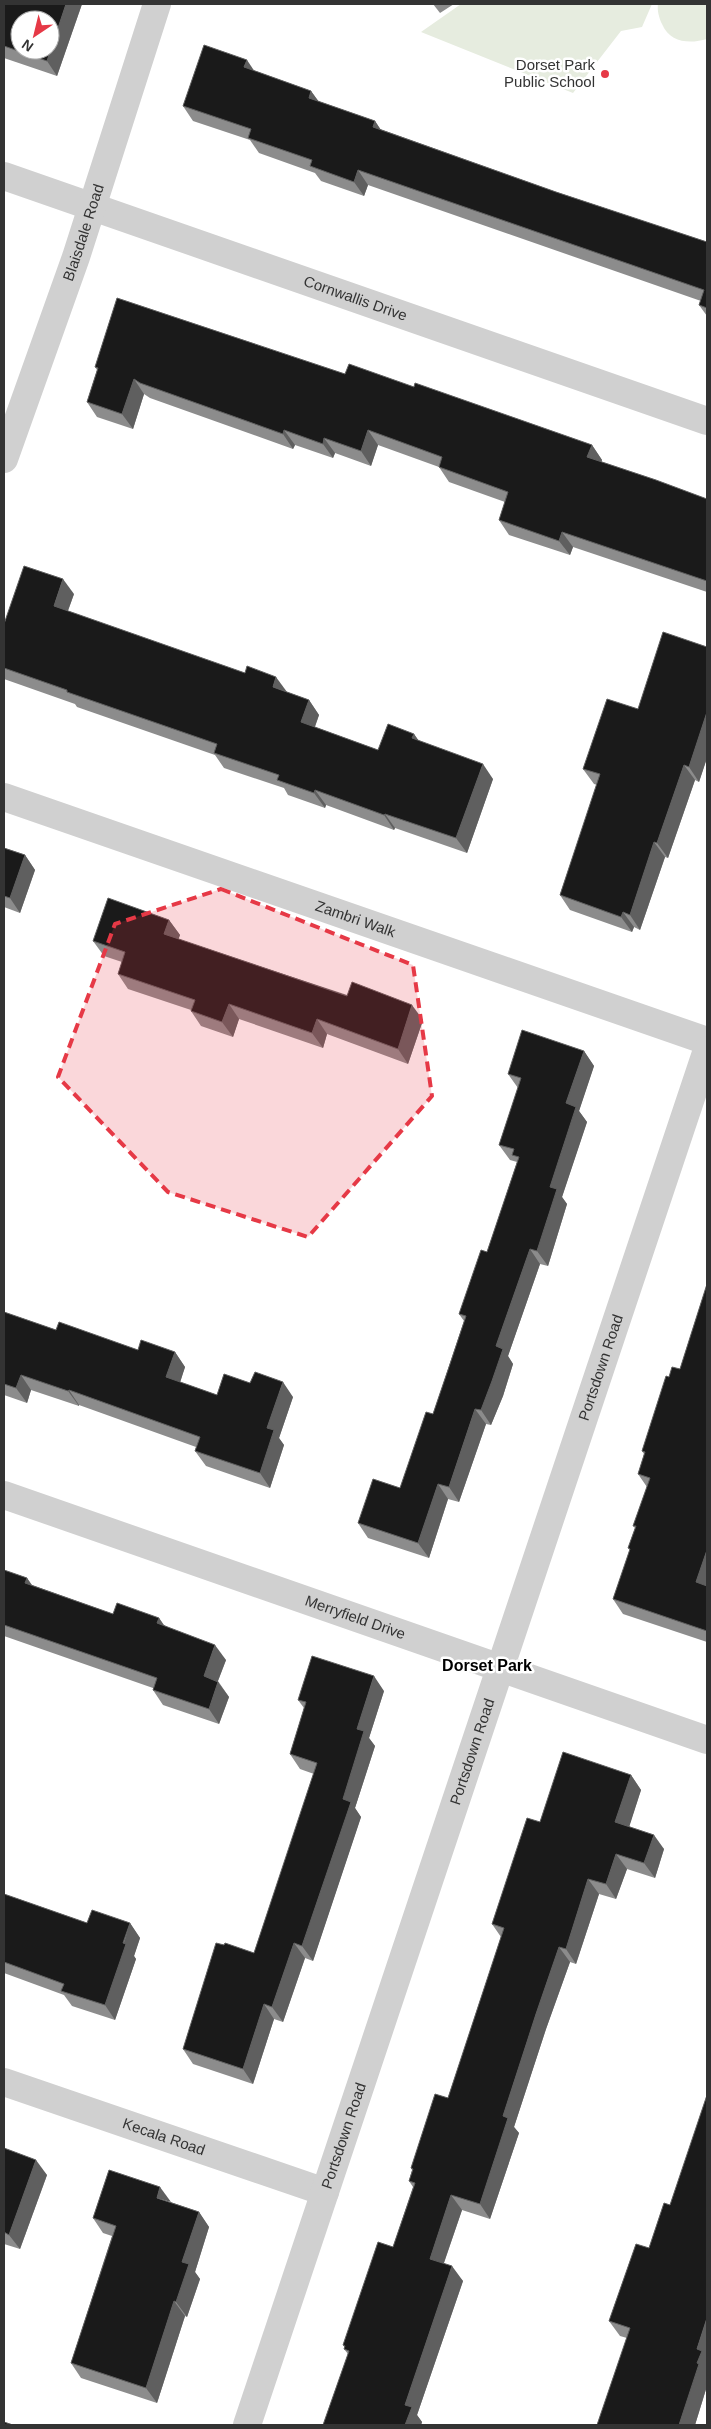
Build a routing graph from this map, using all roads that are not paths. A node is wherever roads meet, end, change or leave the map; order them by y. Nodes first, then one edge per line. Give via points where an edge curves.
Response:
1 (157, 4) edge
2 (4, 176) edge
3 (92, 206) junction
4 (707, 421) edge
5 (4, 459) edge
6 (4, 797) edge
7 (707, 1041) edge
8 (707, 1050) edge
9 (4, 1495) edge
10 (500, 1667) junction
11 (707, 1740) edge
12 (4, 2082) edge
13 (324, 2192) junction
14 (247, 2425) edge

1 - 3 street, Blaisdale Road
2 - 3 street, Cornwallis Drive
3 - 4 street, Cornwallis Drive
3 - 5 street, Blaisdale Road
6 - 7 street, Zambri Walk
8 - 10 street, Portsdown Road
9 - 10 street, Merryfield Drive
10 - 11 street, Merryfield Drive
10 - 13 street, Portsdown Road
12 - 13 street, Kecala Road
13 - 14 street, Portsdown Road

